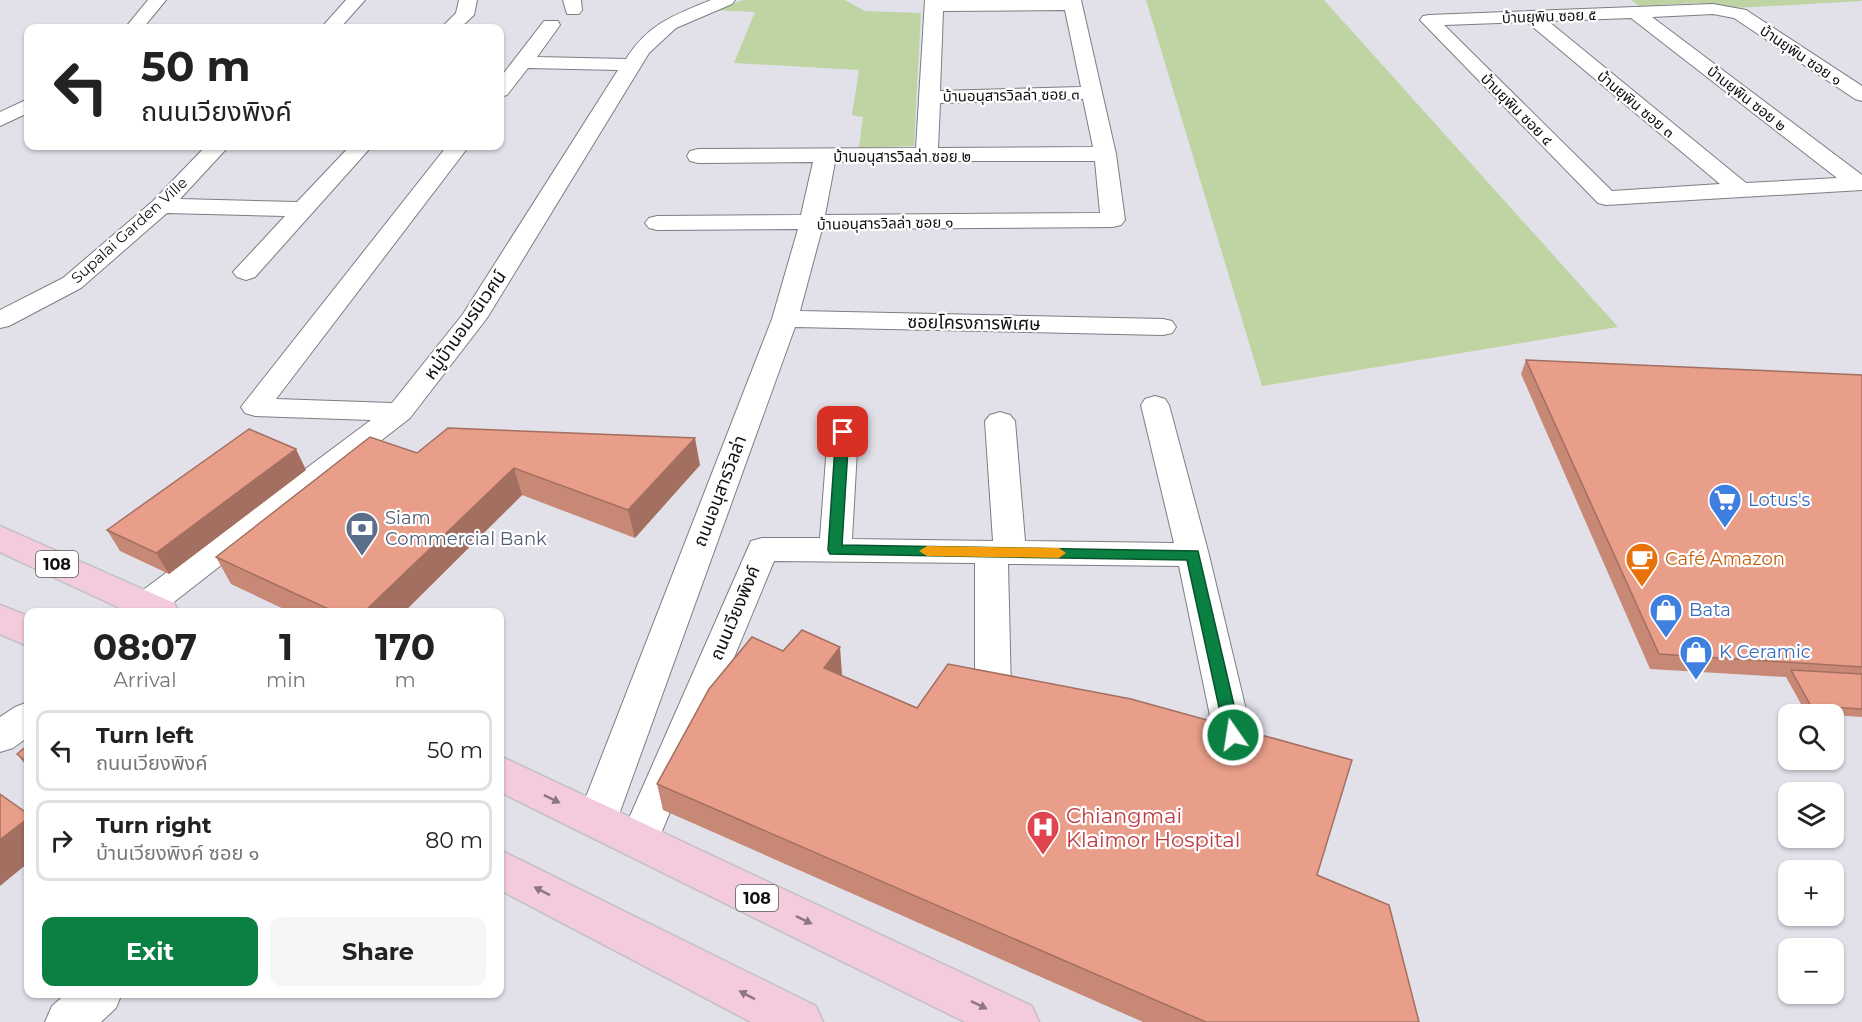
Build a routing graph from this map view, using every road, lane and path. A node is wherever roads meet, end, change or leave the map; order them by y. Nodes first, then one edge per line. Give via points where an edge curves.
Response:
1 (157, 0) edge
2 (357, 0) edge
3 (468, 0) edge
4 (726, 0) edge
5 (933, 3) edge
6 (1072, 3) edge
7 (1636, 13) junction
8 (1740, 14) joint
9 (1532, 17) junction
10 (1429, 20) joint
11 (137, 24) edge
12 (334, 24) edge
13 (455, 24) edge
14 (551, 25) dead end
15 (523, 62) junction
16 (632, 65) junction
17 (504, 86) edge
18 (1092, 93) junction
19 (1862, 95) edge
20 (929, 97) junction
21 (24, 107) edge
22 (0, 120) edge
23 (214, 150) edge
24 (358, 150) edge
25 (455, 150) edge
26 (1105, 154) junction
27 (698, 156) dead end
28 (927, 156) junction
29 (825, 157) junction
30 (1860, 183) edge
31 (1741, 190) junction
32 (161, 206) junction
33 (305, 209) junction
34 (657, 224) dead end
35 (811, 224) junction
36 (246, 272) dead end
37 (785, 319) junction
38 (0, 320) edge
39 (1163, 327) dead end
40 (1155, 405) dead end
41 (400, 412) junction
42 (1000, 421) dead end
43 (843, 432) dead end
44 (0, 538) edge
45 (835, 550) junction
46 (1000, 552) junction
47 (1192, 555) junction
48 (152, 608) edge
49 (155, 608) edge
50 (0, 618) edge
51 (24, 630) edge
52 (993, 692) edge
53 (24, 720) edge
54 (1233, 735) edge
55 (0, 737) edge
56 (504, 775) edge
57 (597, 820) junction
58 (639, 841) junction
59 (504, 871) edge
60 (94, 998) edge
61 (68, 1022) edge
62 (799, 1022) edge
63 (1015, 1022) edge

1 - 11 street
2 - 12 street
3 - 13 street via 465,15
4 - 16 street, หมู่บ้านอมรนิเวศน์ via 669,24 641,50
5 - 6 street
5 - 20 street
6 - 18 street
7 - 8 street, บ้านยุพิน ซอย ๕ via 1713,9
7 - 9 street, บ้านยุพิน ซอย ๕
7 - 30 street, บ้านยุพิน ซอย ๒
8 - 19 street, บ้านยุพิน ซอย ๑
9 - 10 street, บ้านยุพิน ซอย ๕
9 - 31 street, บ้านยุพิน ซอย ๓
10 - 31 street, บ้านยุพิน ซอย ๔ via 1606,198
14 - 15 street
15 - 16 street
15 - 17 street
16 - 41 street, หมู่บ้านอมรนิเวศน์ via 474,318
18 - 20 street, บ้านอนุสารวิลล่า ซอย ๓
18 - 26 street
20 - 28 street
21 - 22 street
23 - 32 street, Supalai Garden Ville
24 - 33 street
25 - 41 street via 255,407
26 - 28 street, บ้านอนุสารวิลล่า ซอย ๒
26 - 35 street, บ้านอนุสารวิลล่า ซอย ๑ via 1113,220
27 - 29 street, บ้านอนุสารวิลล่า ซอย ๒
28 - 29 street, บ้านอนุสารวิลล่า ซอย ๒
29 - 35 street, ถนนอนุสารวิลล่า
30 - 31 street
32 - 33 street
32 - 38 street, Supalai Garden Ville via 72,283
33 - 36 street
34 - 35 street, บ้านอนุสารวิลล่า ซอย ๑
35 - 37 street, ถนนอนุสารวิลล่า
37 - 39 street, ซอยโครงการพิเศษ
37 - 57 street, ถนนอนุสารวิลล่า
40 - 47 street
41 - 49 street, หมู่บ้านอมรนิเวศน์
42 - 46 street
43 - 45 street
44 - 48 main road, 108
45 - 46 street, ถนนเวียงพิงค์
45 - 58 street, ถนนเวียงพิงค์ via 762,549
46 - 47 street, ถนนเวียงพิงค์
46 - 52 street
47 - 54 street
50 - 51 main road
53 - 55 street
56 -> 57 main road, 108
57 - 58 main road, 108
58 -> 63 main road, 108
62 -> 59 main road
60 - 61 street

